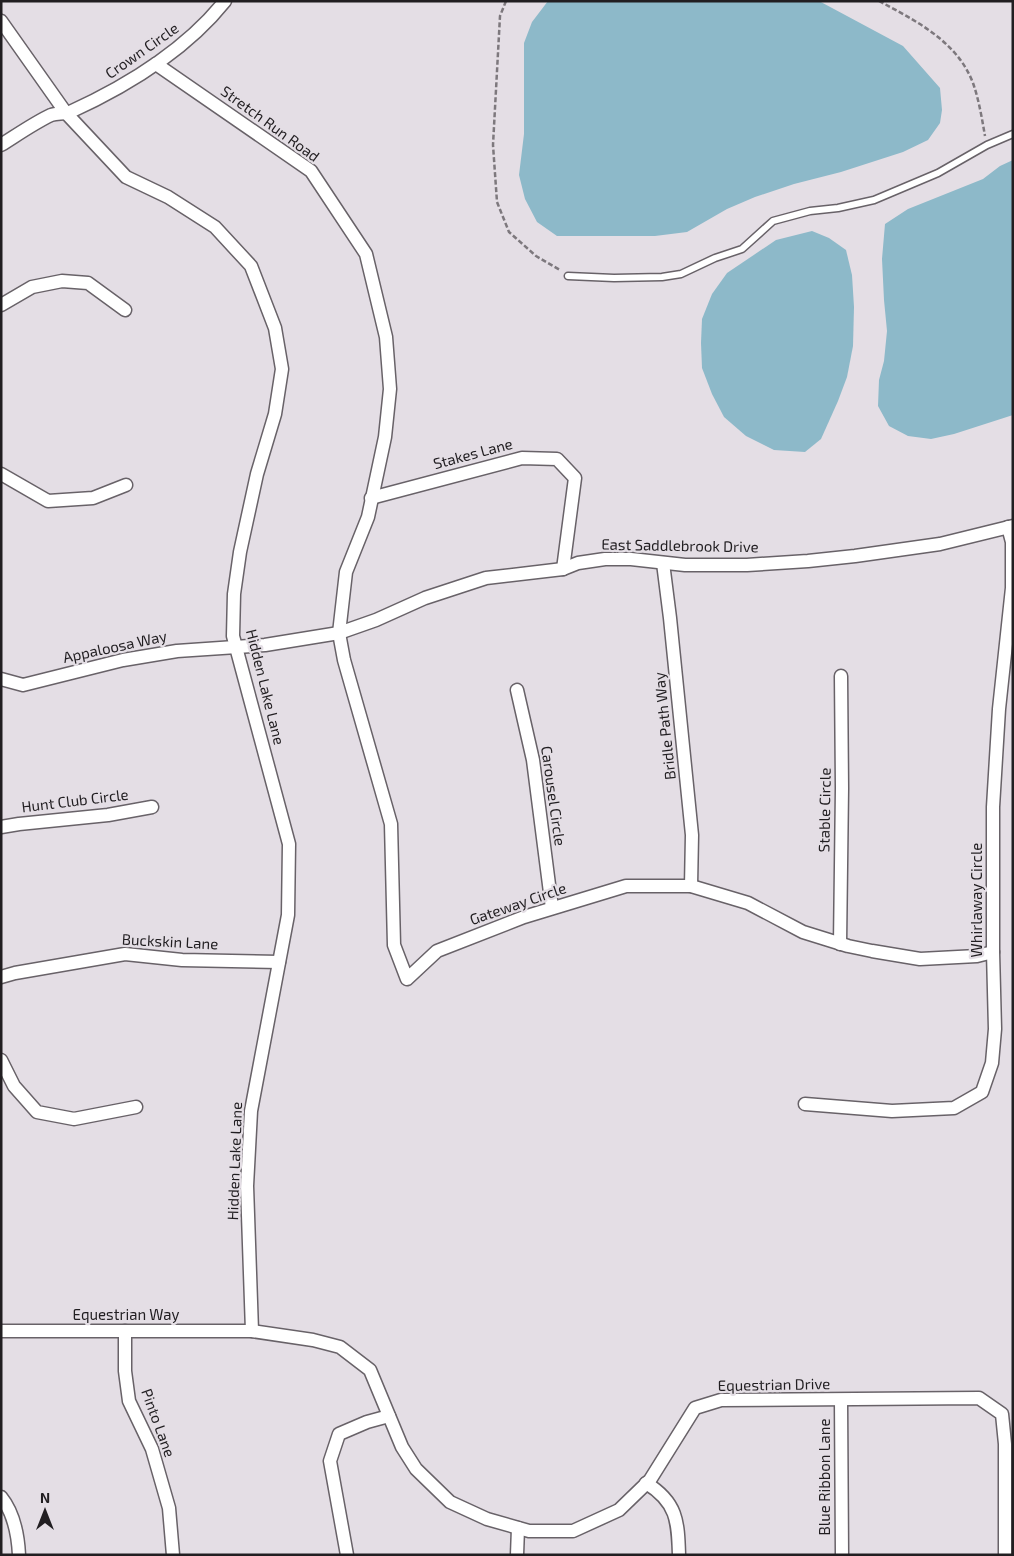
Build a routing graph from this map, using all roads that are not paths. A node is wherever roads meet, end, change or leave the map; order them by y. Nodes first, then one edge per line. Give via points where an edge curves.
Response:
1 (224, 1) edge
2 (1, 21) edge
3 (156, 64) junction
4 (66, 113) junction
5 (1013, 134) edge
6 (1, 145) edge
7 (568, 276) road end
8 (1, 304) edge
9 (125, 310) dead end
10 (1, 474) edge
11 (126, 485) dead end
12 (371, 498) junction
13 (1010, 526) edge
14 (663, 563) junction
15 (563, 569) junction
16 (339, 633) junction
17 (237, 648) junction
18 (841, 676) dead end
19 (1, 679) edge
20 (517, 690) dead end
21 (152, 807) dead end
22 (1, 828) edge
23 (691, 886) junction
24 (552, 908) junction
25 (840, 944) junction
26 (993, 952) junction
27 (279, 962) junction
28 (1, 977) edge
29 (1, 1060) edge
30 (805, 1104) dead end
31 (136, 1107) dead end
32 (1, 1331) edge
33 (125, 1331) junction
34 (252, 1331) junction
35 (841, 1400) junction
36 (389, 1416) junction
37 (646, 1483) junction
38 (1, 1497) edge
39 (518, 1528) junction
40 (18, 1555) edge
41 (173, 1555) edge
42 (347, 1555) edge
43 (517, 1555) edge
44 (679, 1555) edge
45 (842, 1555) edge
46 (1005, 1555) edge

1 - 3 street, Crown Circle via 210,20
2 - 4 street, Hidden Lake Lane
3 - 4 street, Crown Circle via 110,92
3 - 12 street, Stretch Run Road via 311,171 366,254 386,337 390,389 385,437
4 - 6 street, Crown Circle via 52,115
4 - 17 street, Hidden Lake Lane via 126,177 168,197 215,226 251,266 275,328 282,369 275,414 240,552 234,594 233,636
5 - 7 lane via 938,173 874,200 773,221 742,249 681,274 614,278
8 - 9 street via 32,287 62,281 88,283
10 - 11 street via 48,501 93,498
12 - 15 street, Stakes Lane via 522,458 556,459 575,478
12 - 16 street, Stretch Run Road via 368,517 346,572
13 - 14 street, East Saddlebrook Drive via 940,544 836,558 747,565
13 - 26 street, Whirlaway Circle via 1012,588 999,709 994,806
14 - 15 street, East Saddlebrook Drive via 605,559
14 - 23 street, Bridle Path Way via 692,835
15 - 16 street, East Saddlebrook Drive via 486,578 425,598
16 - 17 street, East Saddlebrook Drive
16 - 24 street, Gateway Circle via 390,824 394,945 406,979 437,951
17 - 19 street, Appaloosa Way via 177,650 23,685
17 - 27 street, Hidden Lake Lane via 289,844 288,915
18 - 25 street, Stable Circle
20 - 24 street, Carousel Circle via 533,760
21 - 22 street, Hunt Club Circle
23 - 24 street, Gateway Circle via 626,886
23 - 25 street, Gateway Circle via 748,903 803,932
25 - 26 street, Gateway Circle via 920,960
26 - 30 street, Whirlaway Circle via 996,1029 992,1063 982,1092 954,1108 892,1111
27 - 28 street, Buckskin Lane via 182,960 125,954
27 - 34 street, Hidden Lake Lane via 251,1111 247,1186
29 - 31 street via 14,1086 37,1112 74,1119
32 - 33 street, Equestrian Way
33 - 34 street, Equestrian Way
33 - 41 street, Pinto Lane via 129,1401 152,1449 169,1508
34 - 36 street, Equestrian Drive via 340,1347 370,1370
35 - 37 street, Equestrian Drive via 721,1400 695,1408
35 - 45 street, Blue Ribbon Lane
35 - 46 street, Equestrian Drive via 979,1398 1002,1414
36 - 39 street, Equestrian Drive via 416,1469 450,1502 487,1519
36 - 42 street via 340,1434 330,1461
37 - 39 street, Equestrian Drive via 619,1510 573,1531
37 - 44 street via 672,1506 678,1527
38 - 40 street via 14,1522
39 - 43 street

